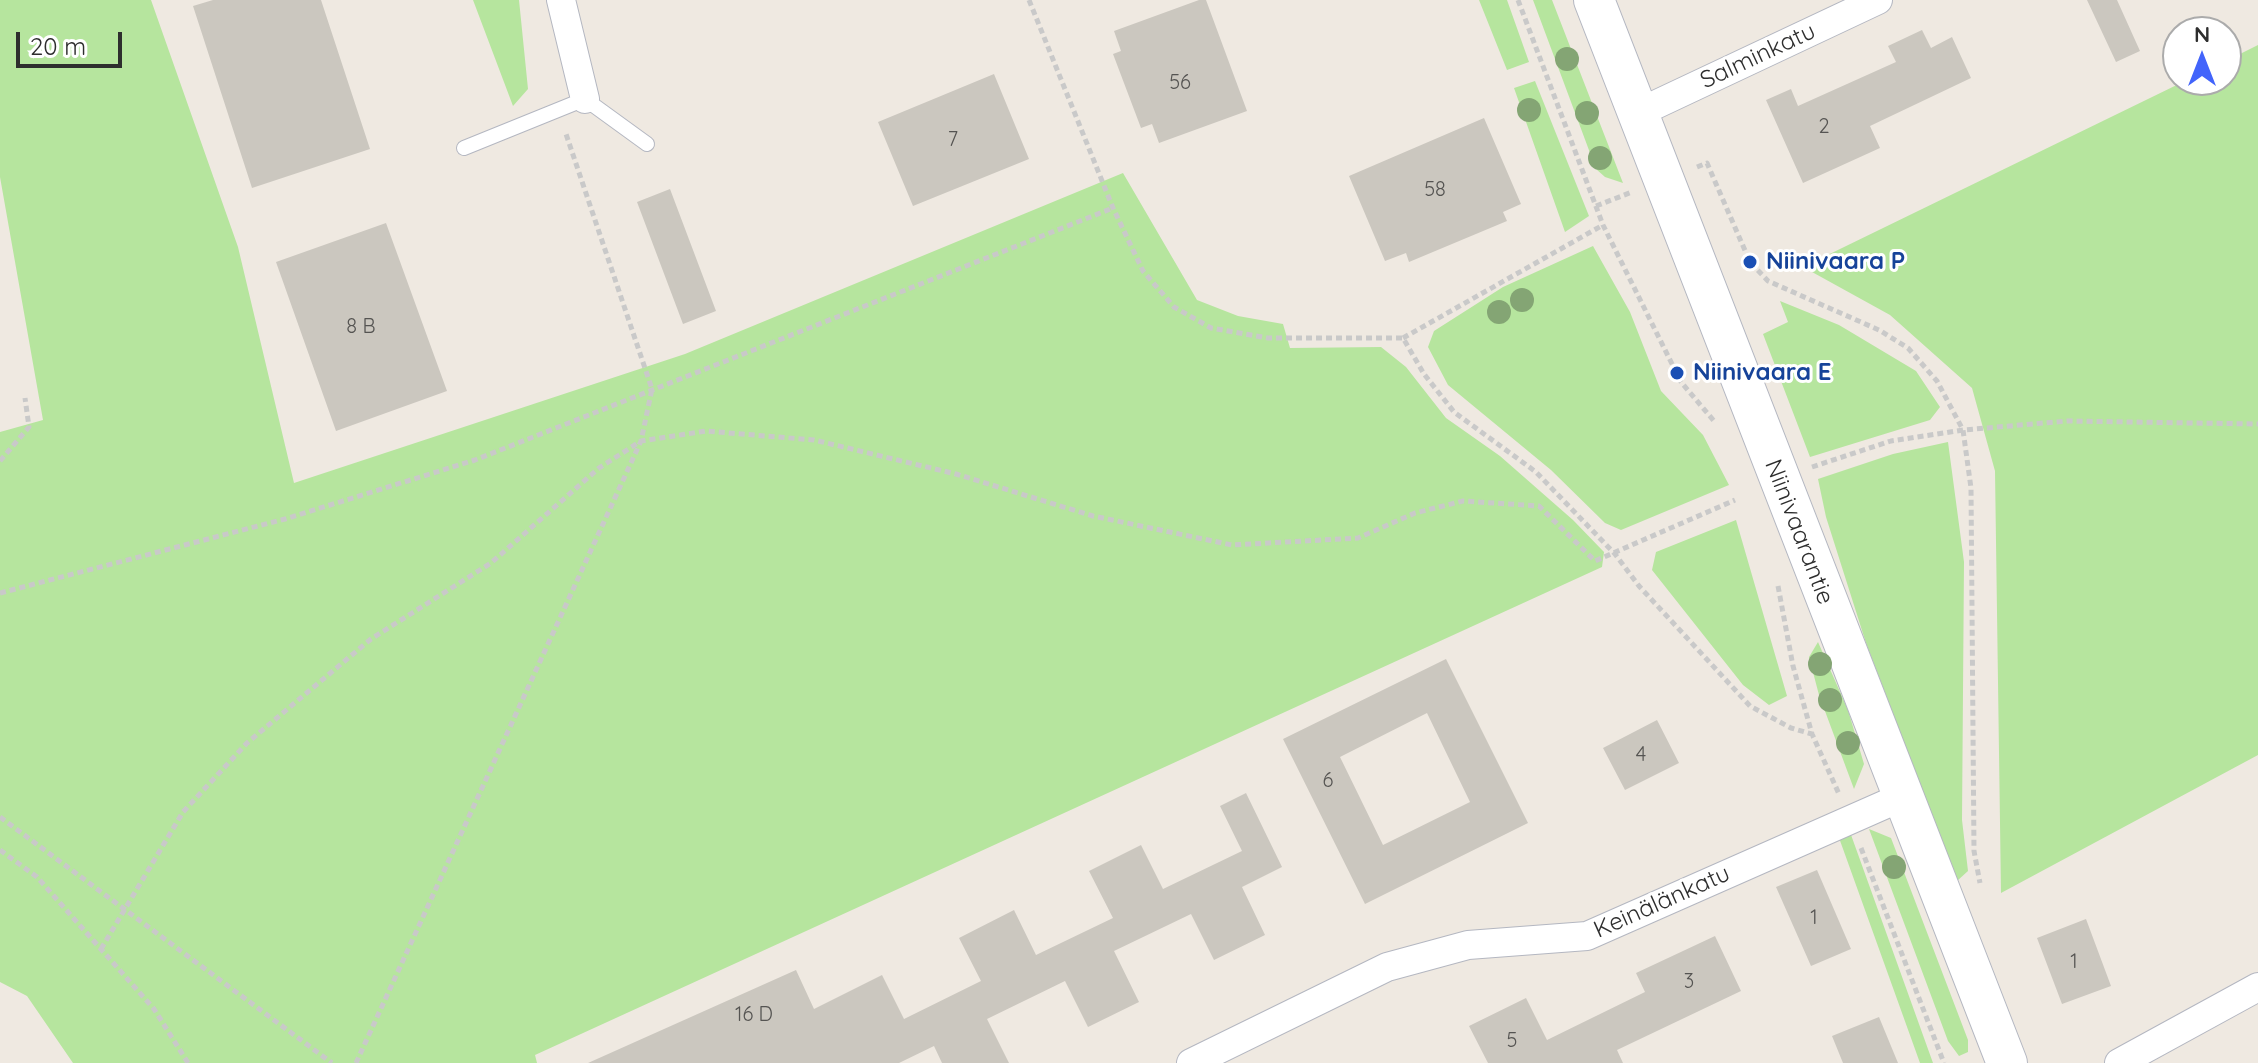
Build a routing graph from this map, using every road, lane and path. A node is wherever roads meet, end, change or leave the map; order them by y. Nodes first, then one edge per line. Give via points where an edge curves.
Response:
1 (561, 0) edge
2 (1029, 0) edge
3 (1518, 0) edge
4 (1594, 0) edge
5 (1878, 0) edge
6 (585, 99) junction
7 (559, 111) junction
8 (1638, 113) junction
9 (647, 144) dead end
10 (464, 148) dead end
11 (1662, 179) junction
12 (1596, 206) junction
13 (1113, 208) junction
14 (1603, 225) junction
15 (1403, 338) junction
16 (652, 389) junction
17 (25, 398) dead end
18 (2258, 424) edge
19 (1963, 430) junction
20 (1724, 431) dead end
21 (641, 441) junction
22 (0, 461) edge
23 (1807, 469) dead end
24 (1735, 500) dead end
25 (1615, 554) junction
26 (1776, 574) dead end
27 (0, 593) edge
28 (1812, 734) junction
29 (1902, 797) junction
30 (0, 817) edge
31 (1849, 818) junction
32 (0, 850) edge
33 (1982, 893) dead end
34 (126, 910) junction
35 (101, 949) junction
36 (2258, 987) edge
37 (188, 1063) edge
38 (332, 1063) edge
39 (356, 1063) edge
40 (1191, 1063) edge
41 (1944, 1063) edge
42 (2007, 1063) edge
43 (2119, 1063) edge

1 - 6 street
2 - 13 path
3 - 12 path
4 - 8 main road, Niinivaarantie
5 - 8 street, Salminkatu
6 - 7 lane
6 - 9 lane
7 - 10 lane
7 - 16 path
8 - 11 main road, Niinivaarantie
11 - 12 path
11 - 19 path via 1707,163 1750,262 1768,281 1908,348 1937,381
11 - 29 main road, Niinivaarantie
12 - 14 path
13 - 15 path via 1143,271 1174,307 1211,328 1268,338
13 - 16 path
14 - 15 path
14 - 20 path via 1681,382
15 - 25 path via 1454,412 1536,472
16 - 21 path
16 - 27 path via 461,465 285,519
17 - 22 path via 29,427
18 - 19 path via 2067,421
19 - 23 path via 1891,441
19 - 33 path via 1971,488 1974,851
21 - 25 path via 706,431 814,440 956,474 1093,516 1232,545 1358,538 1415,513 1463,501 1539,506 1595,561
21 - 34 path via 599,468 491,563 371,639 247,743 183,812
21 - 39 path
24 - 25 path
25 - 28 path via 1750,706
26 - 28 path
28 - 31 path
29 - 31 street, Keinälänkatu
29 - 42 main road, Niinivaarantie
30 - 34 path
31 - 40 street, Keinälänkatu via 1587,936 1468,945 1387,967
31 - 41 path
32 - 35 path via 37,877
34 - 35 path
34 - 38 path
35 - 37 path via 154,1009
36 - 43 street

